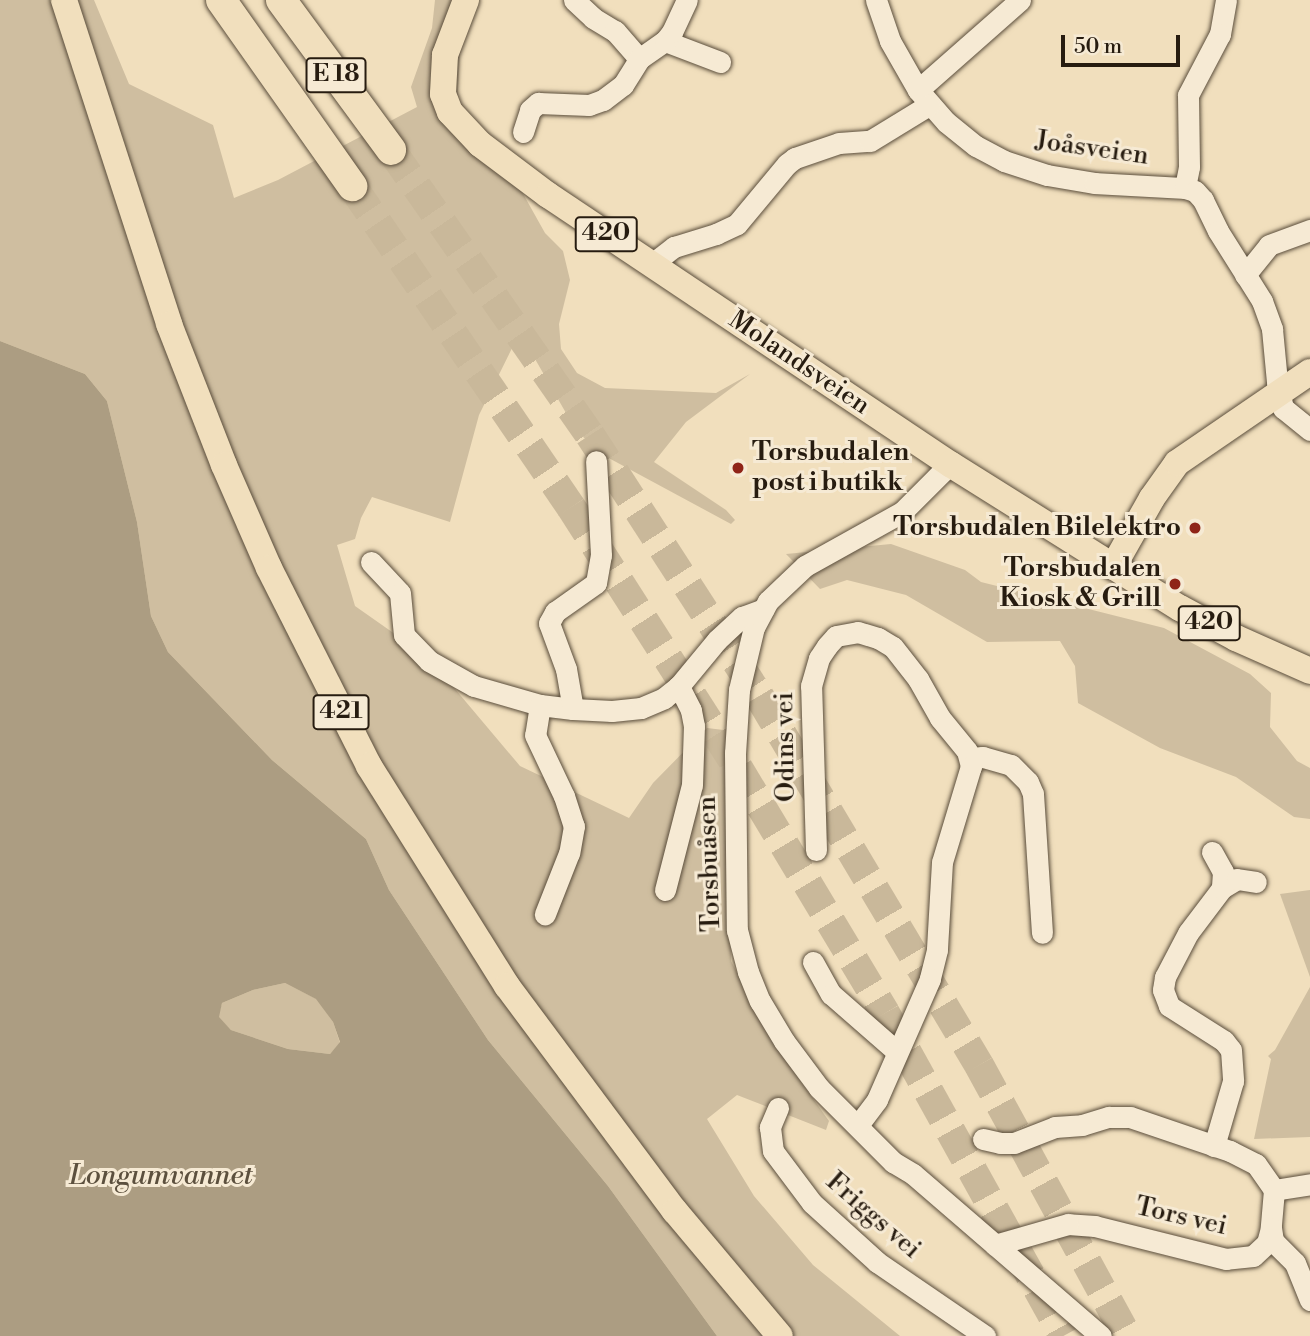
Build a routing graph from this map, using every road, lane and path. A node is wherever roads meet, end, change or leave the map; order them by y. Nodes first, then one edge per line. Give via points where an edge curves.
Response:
1 (53, 0) edge
2 (64, 0) edge
3 (221, 0) edge
4 (281, 0) edge
5 (466, 0) edge
6 (574, 0) edge
7 (687, 0) edge
8 (876, 0) edge
9 (1020, 0) edge
10 (1226, 0) edge
11 (665, 41) junction
12 (639, 59) junction
13 (720, 62) dead end
14 (923, 98) junction
15 (523, 132) dead end
16 (391, 150) tunnel mouth
17 (352, 186) tunnel mouth
18 (1185, 188) junction
19 (1310, 230) edge
20 (652, 264) junction
21 (1245, 275) junction
22 (1310, 372) edge
23 (1281, 393) junction
24 (1310, 430) edge
25 (596, 461) dead end
26 (950, 464) junction
27 (371, 562) dead end
28 (1113, 566) junction
29 (764, 609) junction
30 (1310, 671) edge
31 (679, 686) junction
32 (540, 705) junction
33 (573, 709) junction
34 (970, 758) junction
35 (816, 850) dead end
36 (1212, 852) dead end
37 (1256, 882) dead end
38 (1222, 888) junction
39 (665, 890) dead end
40 (545, 914) dead end
41 (1042, 933) dead end
42 (813, 962) dead end
43 (896, 1051) junction
44 (778, 1108) dead end
45 (858, 1125) junction
46 (983, 1139) dead end
47 (1214, 1146) junction
48 (1310, 1184) edge
49 (1273, 1190) junction
50 (1271, 1228) junction
51 (995, 1245) junction
52 (1310, 1300) edge
53 (766, 1336) edge
54 (780, 1336) edge
55 (985, 1336) edge
56 (1101, 1336) edge

1 - 53 main road, 421 via 159,328 214,469 259,572 360,772 498,992 666,1217
2 - 54 main road, 421 via 169,324 224,465 269,568 369,766 507,986 675,1211
3 - 17 highway, E 18
4 - 16 highway, E 18
5 - 20 main road, Molandsveien / 420 via 451,33 442,74 450,112 480,144
6 - 12 street via 615,31
7 - 11 street
8 - 14 street, Joåsveien via 883,26
9 - 14 street
10 - 18 street via 1220,34 1188,95
11 - 12 street
11 - 13 street
12 - 15 street via 623,85 603,100 589,105 538,103 530,110
14 - 18 street, Joåsveien via 976,146 1025,169 1094,183
14 - 20 street via 870,141 829,146 787,164 737,224 674,247
18 - 21 street via 1203,200
19 - 21 street via 1269,245
20 - 26 main road, Molandsveien / 420
21 - 23 street via 1268,316
22 - 23 main road
23 - 24 street via 1283,408
23 - 28 main road via 1177,463
25 - 33 street via 601,555 596,583 555,611 549,622 566,669
26 - 28 main road, Molandsveien / 420
26 - 29 street, Torsbuåsen via 902,512 805,566
27 - 32 street via 400,593 404,635 429,661 474,686
28 - 30 main road, Molandsveien / 420 via 1236,638
29 - 31 street via 741,617
29 - 45 street, Torsbuåsen via 754,626 739,690 737,930 756,991 784,1041 819,1088
31 - 33 street via 641,708 612,712
31 - 39 street via 694,726 692,785
32 - 33 street
32 - 40 street via 535,735 574,826 569,853
34 - 35 street, Odins vei via 893,648 858,632 836,636 819,658 811,686
34 - 41 street via 1011,765 1034,794
34 - 43 street via 967,785 942,862 937,950 930,979
36 - 38 street via 1223,872
37 - 38 street via 1237,879
38 - 47 street via 1181,944 1163,990 1169,1006 1231,1050 1233,1081
42 - 43 street via 831,995
43 - 45 street via 877,1100
44 - 55 street, Friggs vei via 770,1127 773,1151 812,1203 877,1262
45 - 51 street, Torsbuåsen via 894,1162
46 - 47 street via 1014,1143 1055,1127 1109,1117 1130,1118
47 - 49 street via 1256,1164
48 - 49 street
49 - 50 street
50 - 51 street, Tors vei via 1267,1243 1253,1256 1226,1259 1068,1223
50 - 52 street via 1273,1241 1295,1264
51 - 56 street, Torsbuåsen

